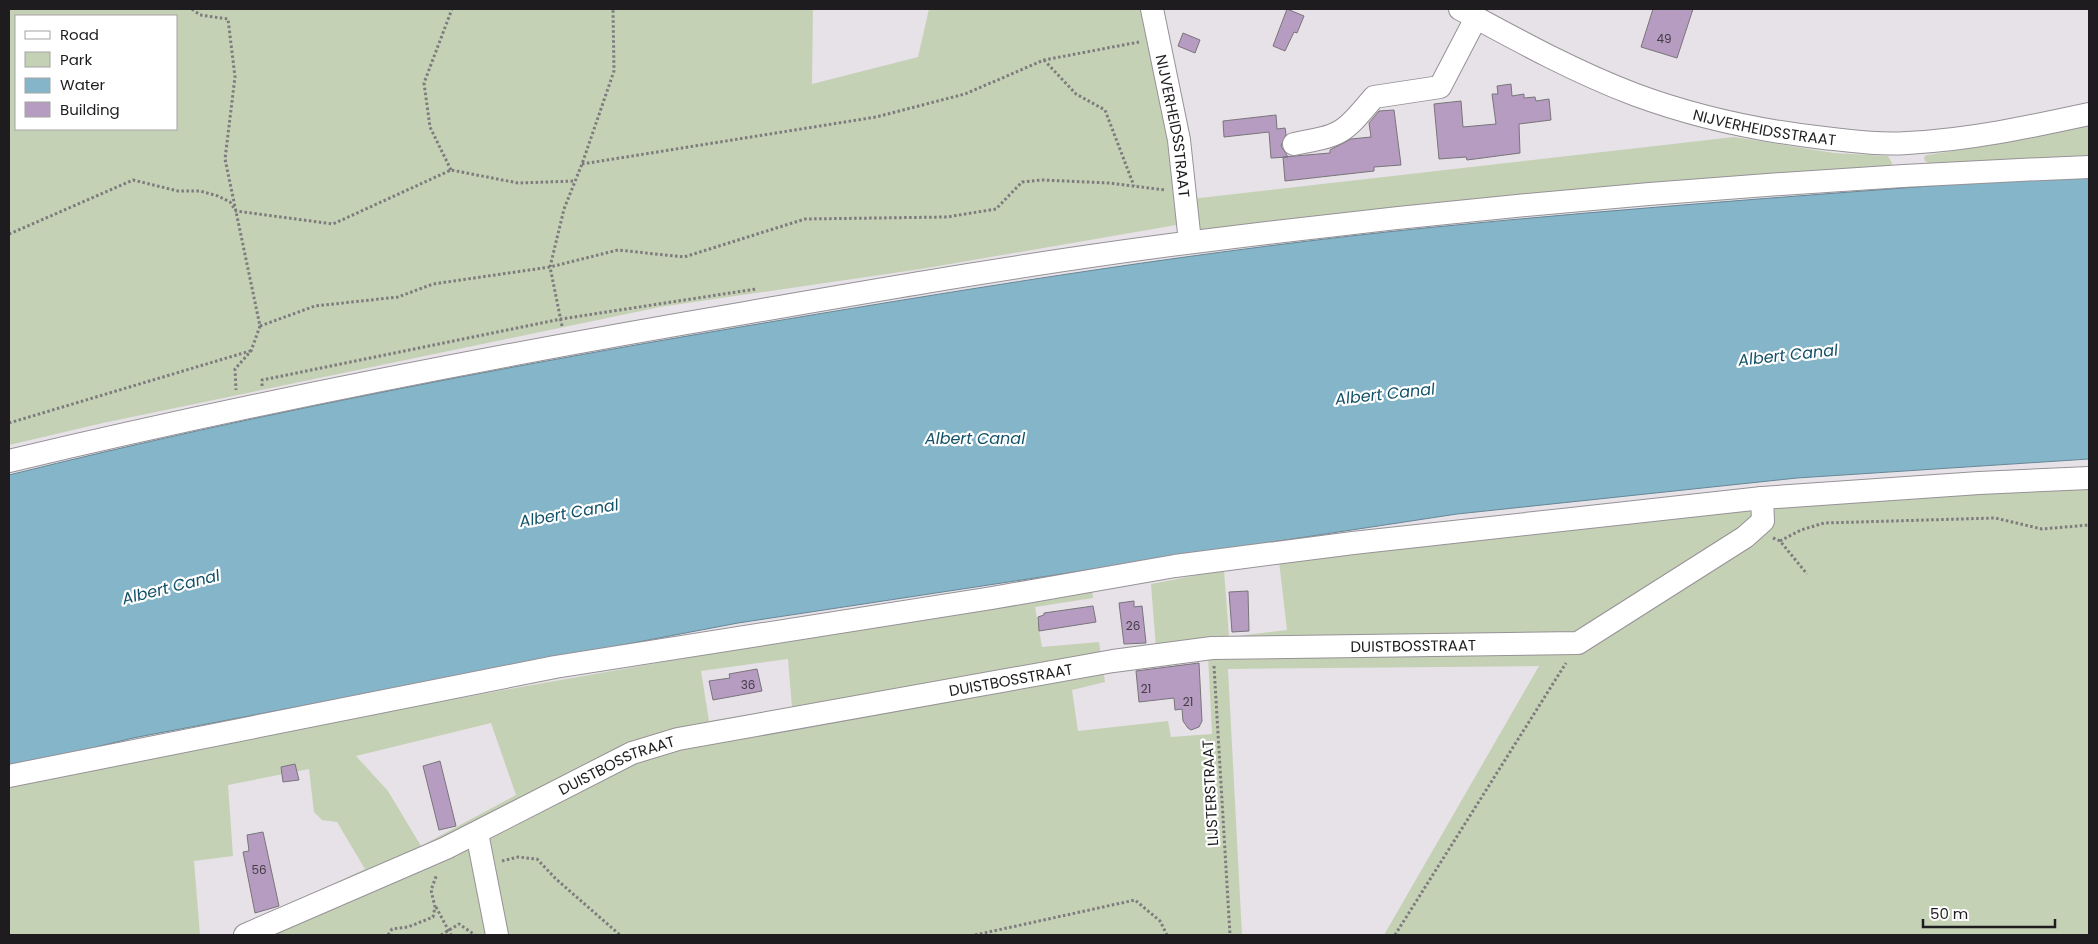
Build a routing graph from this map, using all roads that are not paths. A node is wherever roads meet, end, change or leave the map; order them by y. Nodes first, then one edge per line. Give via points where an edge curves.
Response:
1 (1152, 9) edge
2 (1468, 13) edge
3 (2089, 114) edge
4 (1294, 144) dead end
5 (1904, 144) junction
6 (2089, 167) edge
7 (1906, 175) junction
8 (1190, 242) junction
9 (9, 461) edge
10 (2089, 478) edge
11 (1762, 498) junction
12 (9, 776) edge
13 (477, 832) junction
14 (245, 935) edge
15 (497, 935) edge

1 - 8 street, NIJVERHEIDSSTRAAT via 1179,140
2 - 4 street via 1440,87 1374,97 1349,128 1334,136
2 - 5 street, NIJVERHEIDSSTRAAT via 1590,76 1637,96 1742,125 1794,135
3 - 5 street, NIJVERHEIDSSTRAAT via 1965,138
5 - 7 street
6 - 7 street
7 - 8 street via 1702,189
8 - 9 street via 937,280 565,344 236,409
10 - 11 street via 1979,482
11 - 12 street via 1175,566 555,667
11 - 13 street, DUISTBOSSTRAAT via 1763,521 1754,529 1578,643 1212,648 1103,663 678,739 632,753
13 - 14 street, DUISTBOSSTRAAT
13 - 15 street

